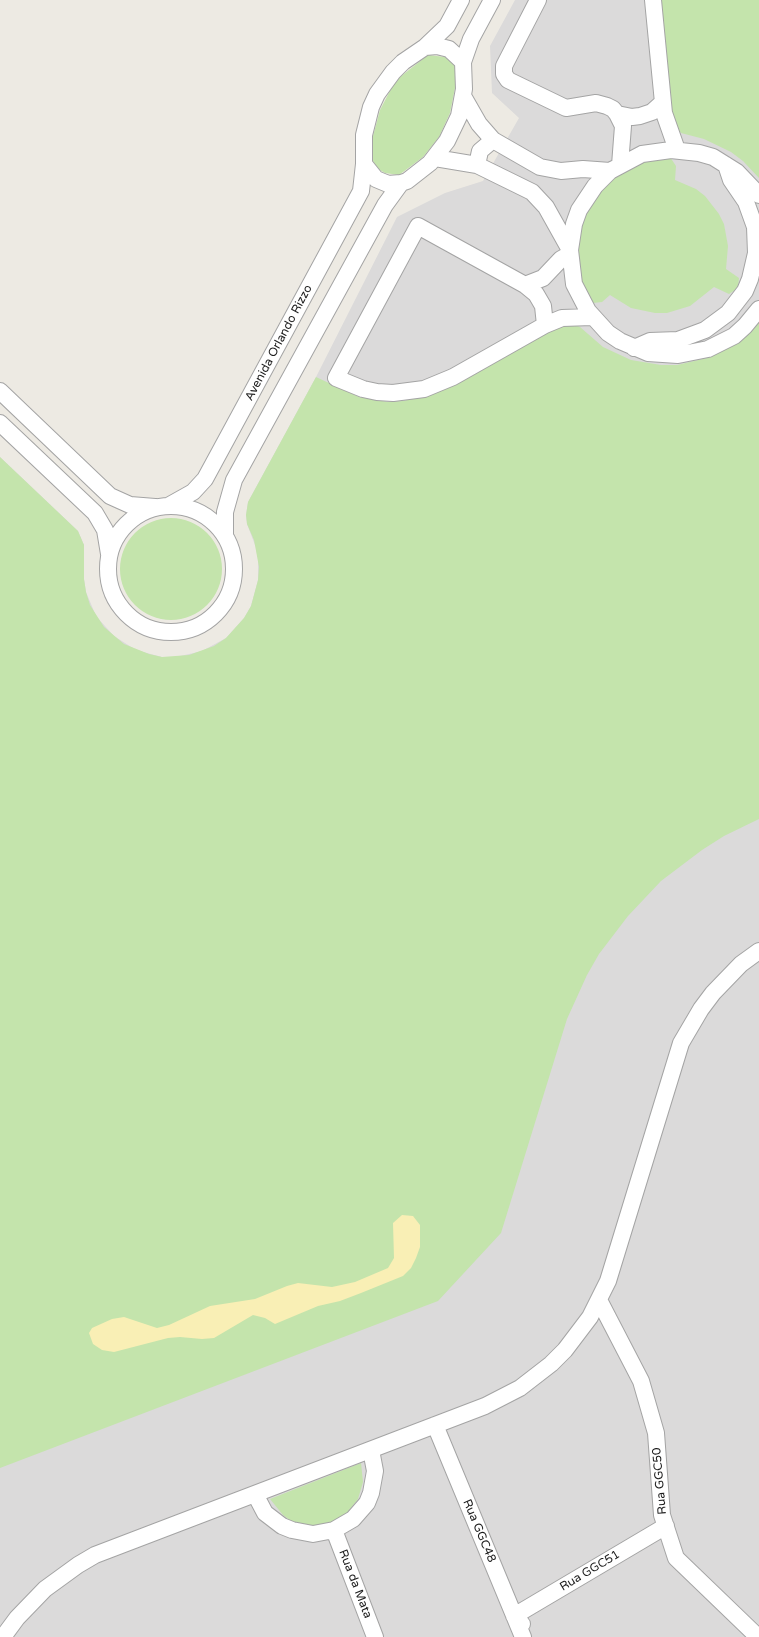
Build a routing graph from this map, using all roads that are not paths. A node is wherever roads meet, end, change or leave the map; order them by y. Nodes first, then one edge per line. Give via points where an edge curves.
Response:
1 (461, 0) edge
2 (492, 0) edge
3 (538, 0) edge
4 (653, 0) edge
5 (425, 47) junction
6 (463, 62) junction
7 (463, 96) junction
8 (662, 103) junction
9 (617, 114) junction
10 (493, 140) junction
11 (677, 150) junction
12 (435, 158) junction
13 (526, 159) junction
14 (364, 164) junction
15 (726, 164) junction
16 (477, 165) junction
17 (615, 168) junction
18 (512, 181) junction
19 (401, 183) junction
20 (759, 196) edge
21 (570, 252) junction
22 (525, 285) junction
23 (759, 309) edge
24 (592, 317) junction
25 (545, 325) junction
26 (634, 348) junction
27 (0, 391) edge
28 (0, 423) edge
29 (162, 506) junction
30 (225, 535) junction
31 (109, 554) junction
32 (759, 951) edge
33 (599, 1300) junction
34 (435, 1425) junction
35 (371, 1450) junction
36 (255, 1494) junction
37 (666, 1526) junction
38 (334, 1530) junction
39 (514, 1616) junction
40 (3, 1637) edge
41 (375, 1637) edge
42 (523, 1637) edge
43 (533, 1637) edge
44 (758, 1637) edge

1 - 5 street via 447,26
2 - 6 street via 471,39
3 - 9 street via 504,66 508,80 566,108 596,103 608,106
4 - 8 street
5 - 6 street via 449,49
5 - 14 street via 403,62 377,94 364,135
6 - 7 street
7 - 10 street via 479,124
7 - 12 street via 454,129
8 - 9 street via 652,112 640,116
8 - 11 street
9 - 17 street via 623,132
10 - 13 street
10 - 16 street via 480,150
11 - 15 street via 699,153
11 - 17 street via 642,154
12 - 16 street
12 - 19 street via 419,173
13 - 17 street via 540,167 551,169
13 - 18 street via 521,172
14 - 19 street via 371,175 381,182
14 - 29 street, Avenida Orlando Rizzo via 361,191 206,479 193,492
15 - 20 street via 748,181
15 - 26 street via 731,180 746,202 755,227 756,253 745,291 728,313 705,330 678,340 650,341
16 - 18 street
17 - 21 street via 595,186 579,210
18 - 21 street via 539,199
19 - 30 street via 385,205 234,480 226,512
21 - 22 street via 543,278
21 - 24 street via 574,284
22 - 25 street via 536,294 543,306
22 - 25 street via 418,226 336,378 349,385 377,392 393,393 424,389 453,376
23 - 26 street via 734,336 708,349 678,355 648,353
24 - 25 street via 562,318
24 - 26 street via 608,333
27 - 29 street via 110,496 130,504
28 - 31 street via 94,513 105,530
29 - 30 street via 180,506 201,513 214,522
29 - 31 street via 135,516 126,524 113,542
30 - 31 street via 234,566 226,600 211,619 188,630 176,632 152,630 130,618 122,609 110,588
32 - 33 street via 741,964 713,993 697,1014 681,1043 614,1262
33 - 34 street via 590,1317 565,1350 536,1377 502,1398
33 - 37 street, Rua GGC50 via 641,1381 656,1433 662,1515
34 - 35 street
34 - 39 street, Rua GGC48
35 - 36 street
35 - 38 street via 375,1471 367,1503 353,1520
36 - 38 street via 266,1513 282,1526 313,1534
36 - 40 street via 95,1555 50,1585 30,1603
37 - 39 street, Rua GGC51
37 - 44 street, Rua GGC50 via 676,1558
38 - 41 street, Rua da Mata
39 - 42 street, Rua GGC48
39 - 43 street

